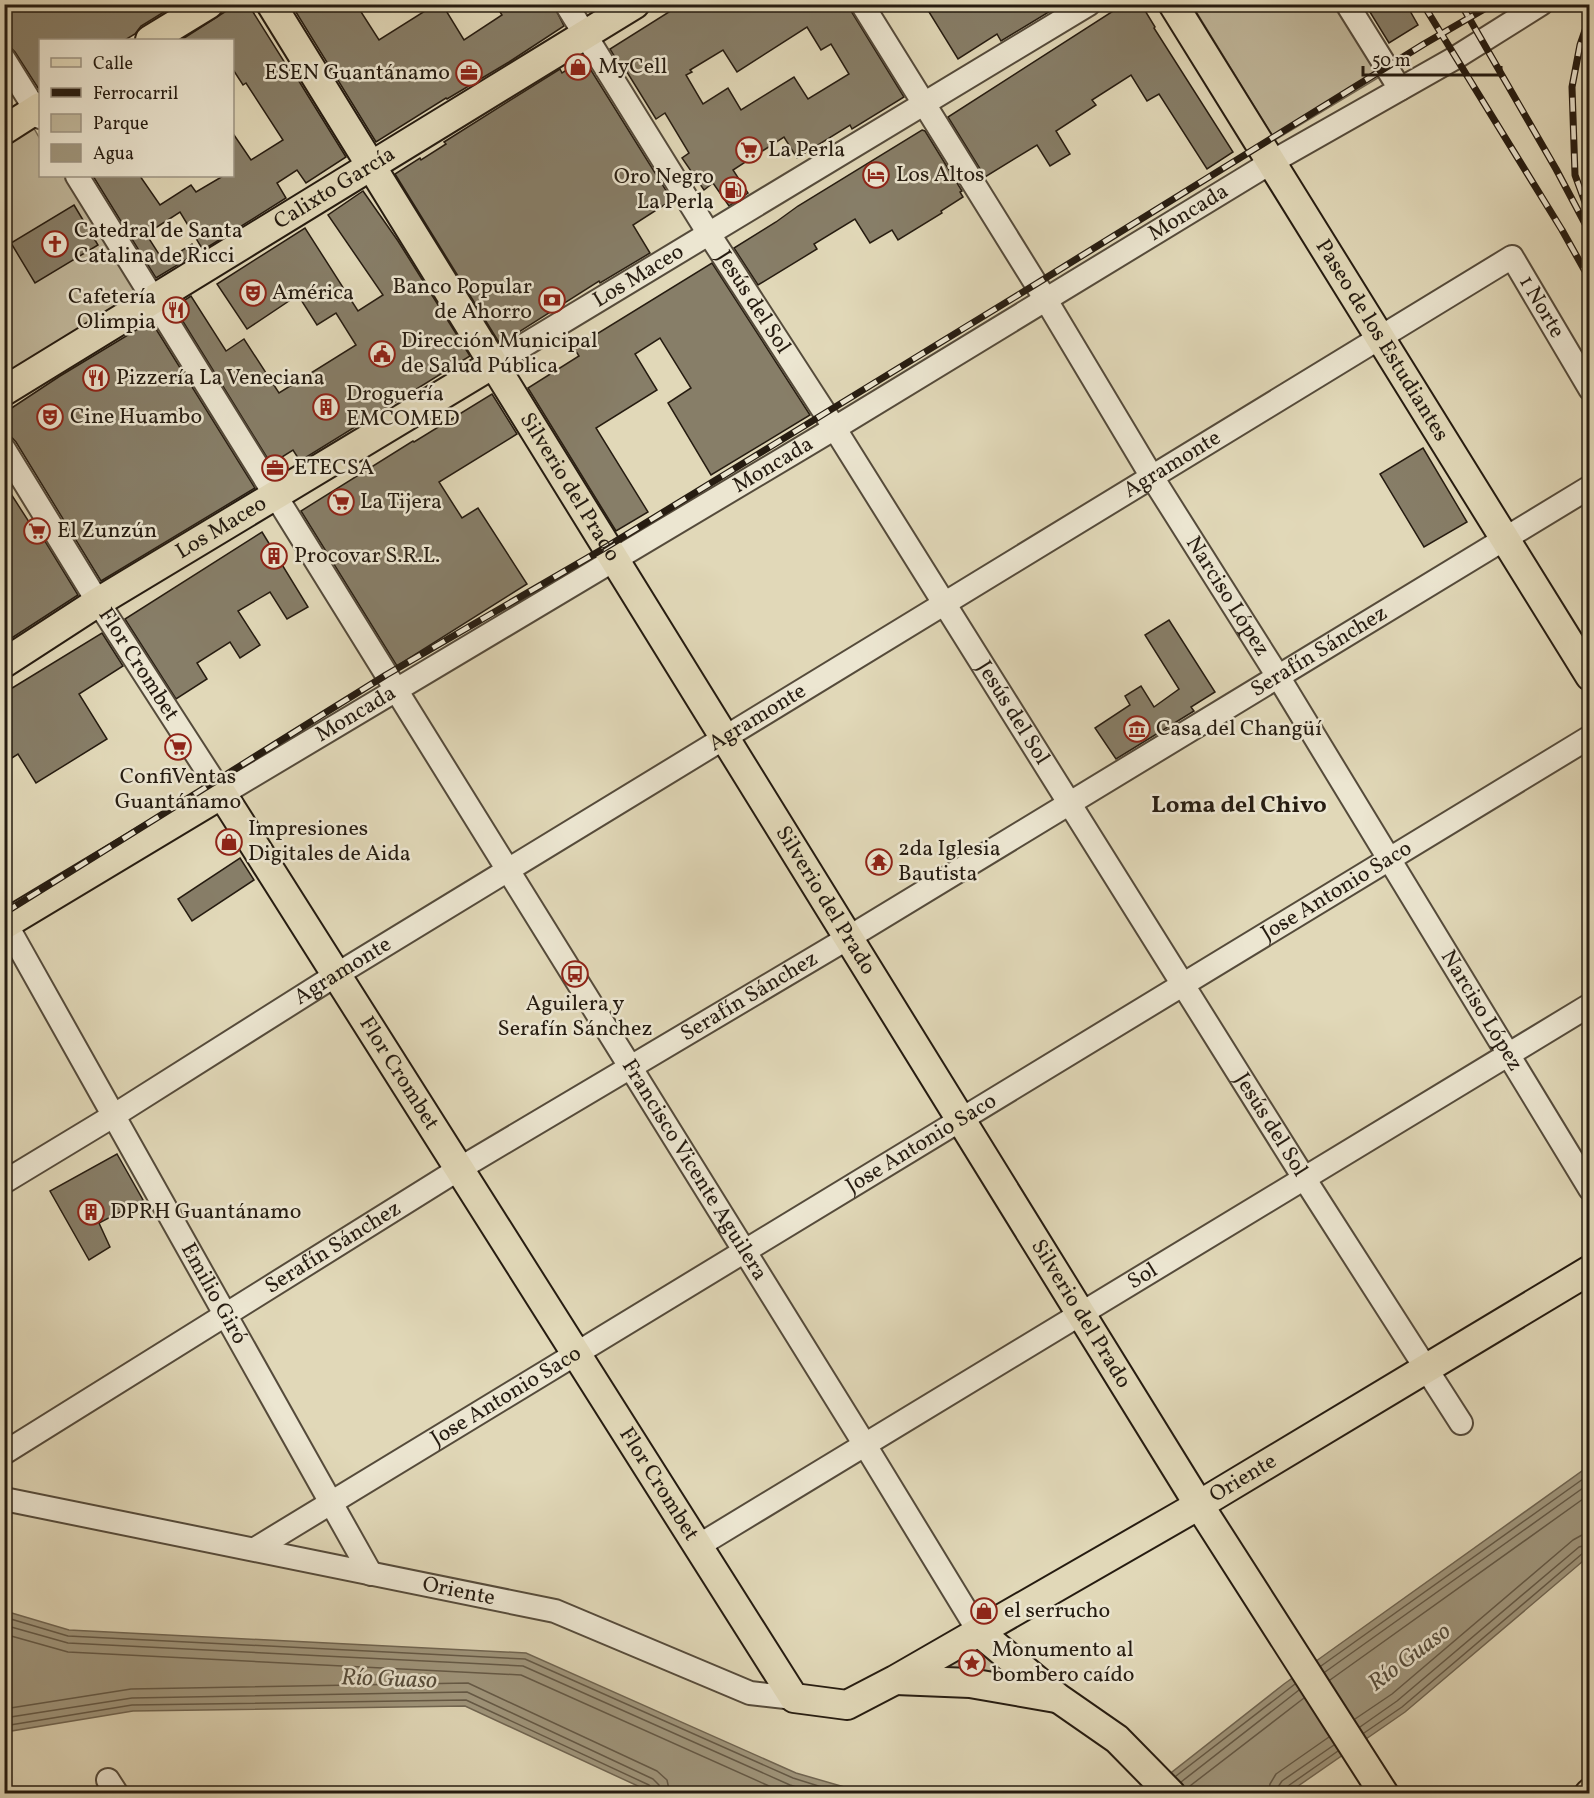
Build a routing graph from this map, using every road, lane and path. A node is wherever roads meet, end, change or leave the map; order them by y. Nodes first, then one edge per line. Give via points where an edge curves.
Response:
1 (208, 4) edge
2 (272, 4) edge
3 (566, 4) edge
4 (635, 4) edge
5 (862, 4) edge
6 (1089, 4) edge
7 (1173, 4) edge
8 (1347, 4) edge
9 (1541, 4) edge
10 (585, 35) junction
11 (152, 39) edge
12 (4, 59) edge
13 (1400, 89) junction
14 (923, 104) junction
15 (39, 111) edge
16 (4, 130) edge
17 (1270, 163) junction
18 (372, 166) junction
19 (77, 177) edge
20 (709, 234) junction
21 (1512, 257) joint
22 (153, 300) junction
23 (1046, 300) junction
24 (1379, 338) junction
25 (493, 364) junction
26 (1590, 389) edge
27 (4, 391) edge
28 (835, 428) junction
29 (4, 449) edge
30 (1152, 477) junction
31 (1590, 487) edge
32 (274, 496) junction
33 (1506, 539) junction
34 (615, 559) junction
35 (98, 602) junction
36 (944, 604) junction
37 (4, 663) edge
38 (1590, 675) edge
39 (1278, 678) junction
40 (395, 690) junction
41 (1590, 737) edge
42 (724, 738) junction
43 (222, 794) junction
44 (1070, 803) junction
45 (1390, 859) junction
46 (507, 871) junction
47 (5, 924) edge
48 (848, 938) junction
49 (336, 975) junction
50 (1184, 984) junction
51 (1590, 1005) edge
52 (1508, 1055) junction
53 (630, 1067) junction
54 (113, 1116) junction
55 (962, 1119) junction
56 (459, 1169) junction
57 (1304, 1178) junction
58 (4, 1182) edge
59 (1590, 1189) edge
60 (745, 1251) junction
61 (1590, 1270) edge
62 (1081, 1313) junction
63 (224, 1314) junction
64 (576, 1354) junction
65 (1425, 1369) junction
66 (1461, 1423) dead end
67 (865, 1445) junction
68 (4, 1453) edge
69 (4, 1500) edge
70 (330, 1503) junction
71 (1199, 1505) junction
72 (698, 1546) junction
73 (255, 1550) junction
74 (371, 1574) junction
75 (979, 1632) junction
76 (895, 1680) junction
77 (794, 1698) junction
78 (1058, 1698) junction
79 (1171, 1794) edge
80 (1384, 1794) edge

1 - 11 main road
2 - 18 main road, Silverio del Prado
3 - 10 street, Jesús del Sol
4 - 10 main road, Calixto García
5 - 14 street, Narciso López
6 - 14 street, Los Maceo
7 - 17 main road, Paseo de los Estudiantes
8 - 13 street
9 - 13 street, Moncada
10 - 18 main road, Calixto García
10 - 20 street, Jesús del Sol
12 - 15 street
13 - 17 street, Moncada
14 - 20 street, Los Maceo
14 - 23 street, Narciso López
15 - 16 main road
17 - 23 street, Moncada
17 - 24 main road, Paseo de los Estudiantes
18 - 22 main road, Calixto García
18 - 25 main road, Silverio del Prado
19 - 22 street, Francisco Vicente Aguilera
20 - 25 street, Los Maceo
20 - 28 street, Jesús del Sol
21 - 24 street, Agramonte
21 - 26 street, 1 Norte
22 - 27 main road, Calixto García
22 - 32 street, Francisco Vicente Aguilera
23 - 28 street, Moncada
23 - 30 street, Narciso López
24 - 30 street, Agramonte
24 - 33 main road, Paseo de los Estudiantes
25 - 32 main road, Los Maceo
25 - 34 main road, Silverio del Prado
28 - 34 street, Moncada
28 - 36 street, Jesús del Sol
29 - 35 street, Flor Crombet
30 - 36 street, Agramonte
30 - 39 street, Narciso López
31 - 33 street, Serafín Sánchez
32 - 35 main road, Los Maceo
32 - 40 street, Francisco Vicente Aguilera
33 - 38 main road, Paseo de los Estudiantes
33 - 39 street, Serafín Sánchez
34 - 40 street, Moncada
34 - 42 main road, Silverio del Prado
35 - 37 main road, Los Maceo
35 - 43 street, Flor Crombet
36 - 42 street, Agramonte
36 - 44 street, Jesús del Sol
39 - 44 street, Serafín Sánchez
39 - 45 street, Narciso López
40 - 43 street, Moncada
40 - 46 street, Francisco Vicente Aguilera
41 - 45 street, Jose Antonio Saco
42 - 46 street, Agramonte
42 - 48 main road, Silverio del Prado
43 - 47 main road, Moncada
43 - 49 main road, Flor Crombet
44 - 48 street, Serafín Sánchez
44 - 50 street, Jesús del Sol
45 - 50 street, Jose Antonio Saco
45 - 52 street, Narciso López
46 - 49 street, Agramonte
46 - 53 street, Francisco Vicente Aguilera
47 - 54 street, Emilio Giró
48 - 53 street, Serafín Sánchez
48 - 55 main road, Silverio del Prado
49 - 54 street, Agramonte
49 - 56 main road, Flor Crombet
50 - 55 street, Jose Antonio Saco
50 - 57 street, Jesús del Sol
51 - 52 street, Sol
52 - 57 street, Sol
52 - 59 street, Narciso López
53 - 56 street, Serafín Sánchez
53 - 60 street, Francisco Vicente Aguilera
54 - 58 street, Agramonte
54 - 63 street, Emilio Giró
55 - 60 street, Jose Antonio Saco
55 - 62 main road, Silverio del Prado
56 - 63 street, Serafín Sánchez
56 - 64 main road, Flor Crombet
57 - 62 street, Sol
57 - 65 street, Jesús del Sol
60 - 64 street, Jose Antonio Saco
60 - 67 street, Francisco Vicente Aguilera
61 - 65 main road, Oriente
62 - 67 street, Sol
62 - 71 main road, Silverio del Prado
63 - 68 street, Serafín Sánchez
63 - 70 street, Emilio Giró
64 - 70 street, Jose Antonio Saco
64 - 72 main road, Flor Crombet
65 - 66 street, Jesús del Sol
65 - 71 main road, Oriente
67 - 72 street, Sol
67 - 75 street, Francisco Vicente Aguilera
69 - 73 street, Oriente
70 - 73 street, Jose Antonio Saco
70 - 74 street, Emilio Giró
71 - 75 main road, Oriente
71 - 80 main road, Silverio del Prado
72 - 77 main road, Flor Crombet
73 - 74 street, Oriente
74 - 77 street, Oriente via 555,1611 750,1693
75 - 76 main road, Oriente
75 - 78 main road, Francisco Vicente Aguilera
76 - 77 main road, Oriente via 847,1705
76 - 78 main road, Oriente via 970,1683
78 - 79 main road, Francisco Vicente Aguilera via 1117,1739

